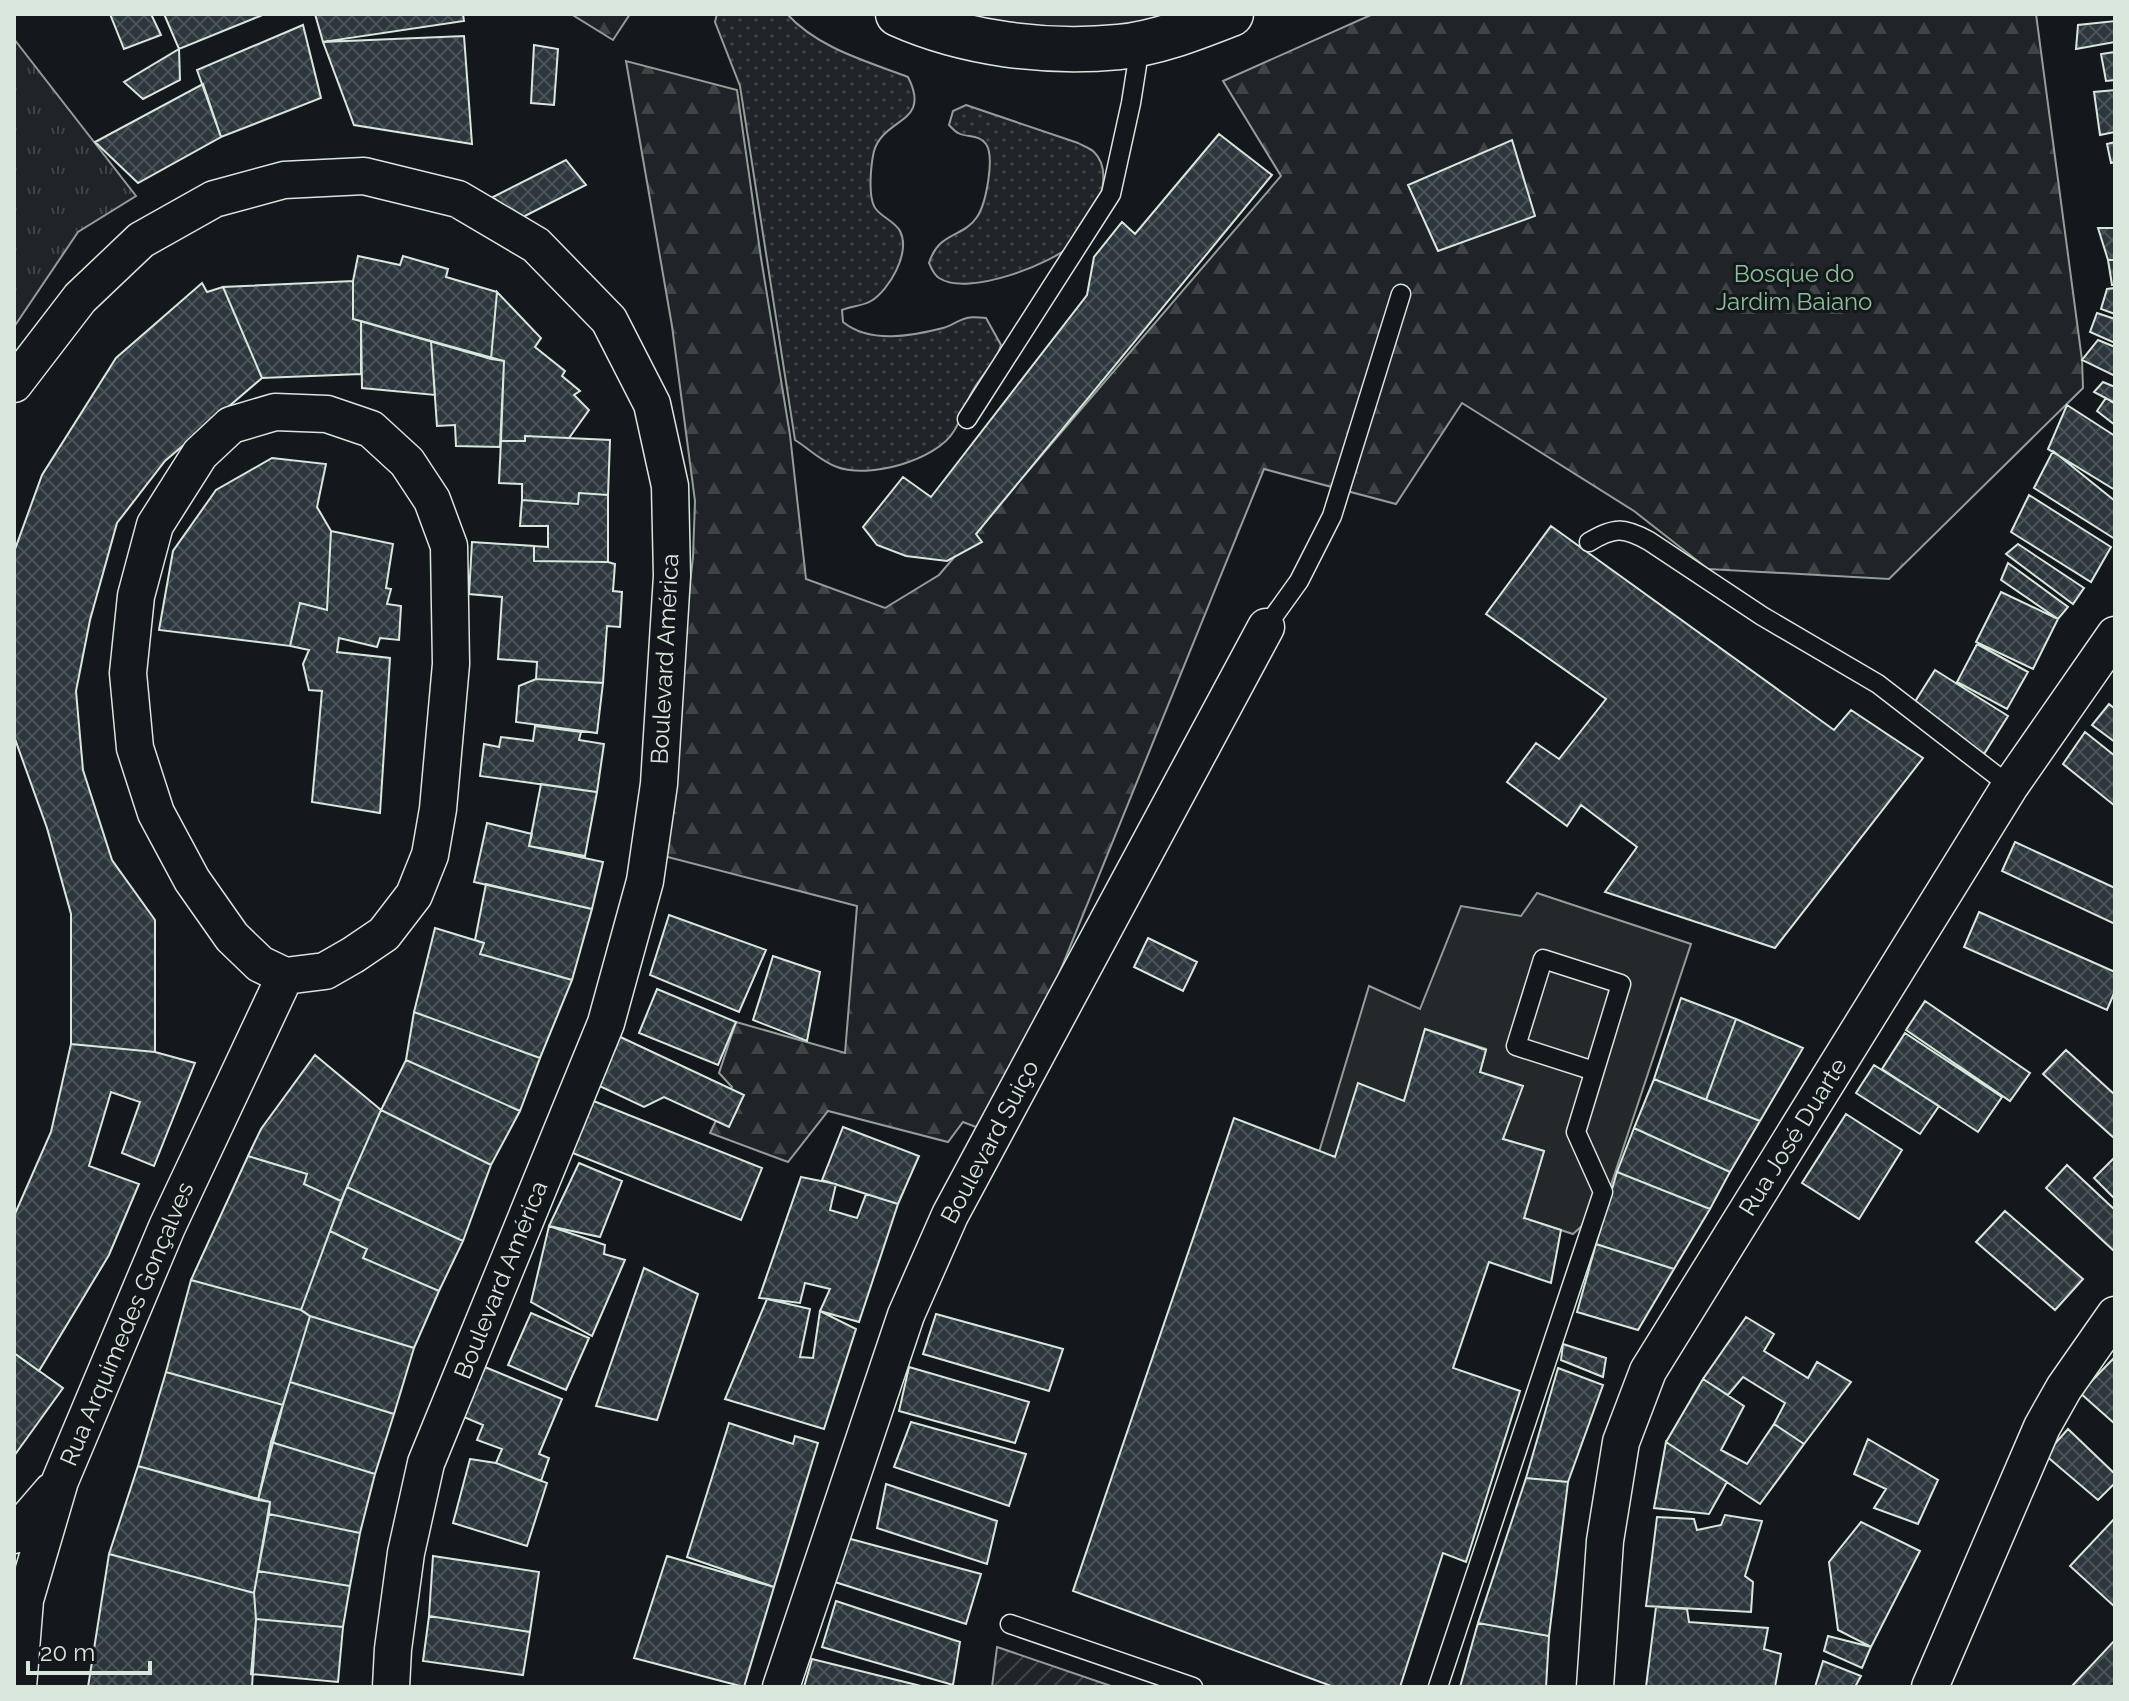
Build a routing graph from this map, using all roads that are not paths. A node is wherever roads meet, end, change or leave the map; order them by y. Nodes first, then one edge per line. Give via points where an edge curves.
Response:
1 (898, 14) edge
2 (1231, 14) edge
3 (1140, 43) junction
4 (1401, 294) dead end
5 (14, 384) edge
6 (967, 419) dead end
7 (1589, 542) dead end
8 (1266, 627) joint
9 (2115, 635) edge
10 (2010, 786) junction
11 (285, 976) junction
12 (1594, 1071) junction
13 (2115, 1315) edge
14 (60, 1481) junction
15 (14, 1535) edge
16 (1010, 1624) dead end
17 (18, 1687) edge
18 (391, 1687) edge
19 (781, 1687) edge
20 (1193, 1687) edge
21 (1438, 1687) edge
22 (1595, 1687) edge
23 (1930, 1687) edge

1 - 3 main road via 988,41 1059,49
2 - 3 main road
3 - 6 lane via 1111,194
4 - 8 lane via 1332,516 1299,581
5 - 18 street, Boulevard América via 80,298 141,240 214,199 284,180 364,176 458,199 536,245 609,320 652,404 670,486 672,576 659,784 645,881 606,1023 426,1463 406,1553
7 - 10 lane via 1608,530 1629,531 1649,541 1878,684
8 - 19 street, Boulevard Suiço via 950,1215 906,1315
9 - 10 street, Rua José Duarte
10 - 22 street, Rua José Duarte via 1648,1371 1621,1442 1605,1541
11 - 11 street via 260,964 232,937 192,880 156,813 135,748 128,673 136,596 155,525 200,454 231,425 275,412 327,414 371,429 407,462 432,500 449,546 451,664 430,855 414,895 384,934 325,971
11 - 14 street, Rua Arquimedes Gonçalves via 167,1227
12 - 12 lane via 1621,984 1543,959 1516,1046
12 - 21 lane via 1576,1132 1603,1192
13 - 23 street via 2042,1427
14 - 15 street
14 - 17 street, Rua Arquimedes Gonçalves via 25,1600
16 - 20 lane

